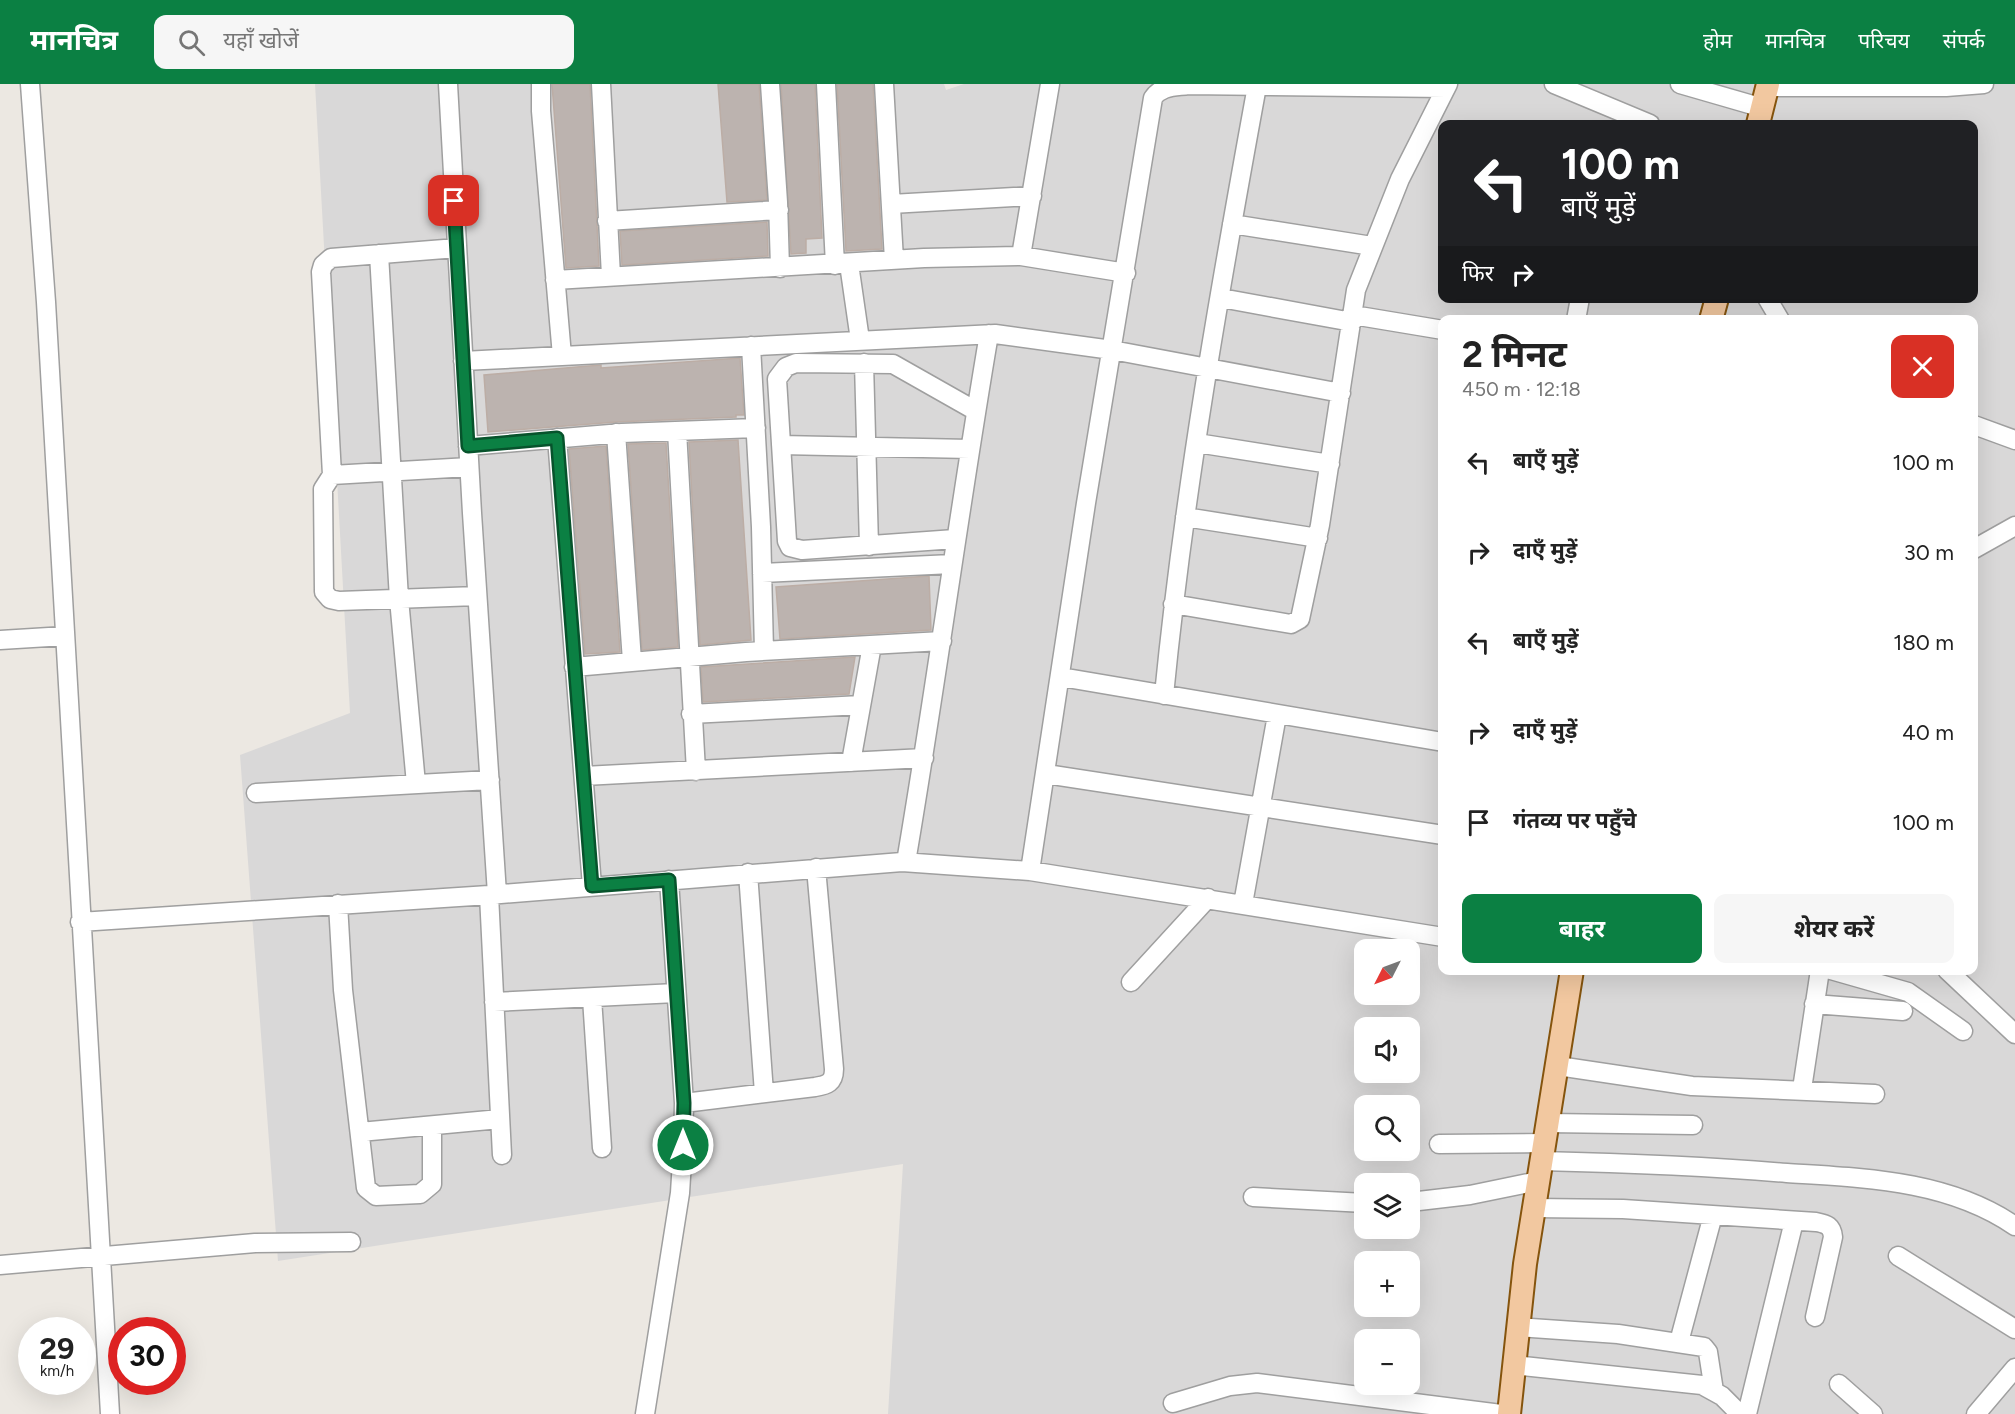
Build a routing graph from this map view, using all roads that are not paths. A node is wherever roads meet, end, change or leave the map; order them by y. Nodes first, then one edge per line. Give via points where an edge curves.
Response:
1 (30, 84) edge
2 (448, 84) edge
3 (541, 84) edge
4 (601, 84) edge
5 (770, 84) edge
6 (826, 84) edge
7 (884, 84) edge
8 (1050, 84) edge
9 (1554, 84) edge
10 (1680, 84) edge
11 (1984, 84) edge
12 (1946, 85) edge
13 (1257, 86) junction
14 (1447, 86) edge
15 (1764, 101) edge
16 (1640, 120) edge
17 (1032, 196) junction
18 (891, 204) junction
19 (778, 210) junction
20 (607, 221) junction
21 (1232, 224) junction
22 (1372, 246) junction
23 (457, 248) junction
24 (379, 254) junction
25 (1021, 256) junction
26 (894, 260) junction
27 (842, 264) junction
28 (780, 268) junction
29 (1126, 273) junction
30 (611, 276) junction
31 (555, 280) junction
32 (1221, 298) junction
33 (1353, 318) junction
34 (1438, 329) edge
35 (989, 334) junction
36 (860, 340) junction
37 (751, 346) junction
38 (1112, 350) junction
39 (562, 356) junction
40 (463, 361) junction
41 (864, 363) junction
42 (1209, 368) junction
43 (1341, 393) junction
44 (976, 411) junction
45 (1978, 426) edge
46 (756, 428) junction
47 (677, 431) junction
48 (616, 433) junction
49 (557, 438) junction
50 (2015, 440) edge
51 (1197, 443) junction
52 (781, 445) junction
53 (468, 446) junction
54 (867, 447) junction
55 (970, 449) junction
56 (1330, 464) junction
57 (469, 467) junction
58 (392, 473) junction
59 (332, 475) junction
60 (1185, 517) junction
61 (2015, 526) edge
62 (1318, 538) junction
63 (955, 539) junction
64 (869, 546) junction
65 (1978, 547) edge
66 (952, 564) junction
67 (762, 573) junction
68 (477, 596) junction
69 (399, 599) junction
70 (1173, 604) junction
71 (64, 636) junction
72 (0, 640) edge
73 (942, 641) junction
74 (872, 645) junction
75 (764, 651) junction
76 (689, 657) junction
77 (632, 661) junction
78 (574, 667) junction
79 (1061, 677) junction
80 (1164, 695) junction
81 (861, 705) junction
82 (691, 714) junction
83 (1277, 715) junction
84 (1438, 741) edge
85 (924, 758) junction
86 (851, 762) junction
87 (696, 771) junction
88 (1046, 774) junction
89 (584, 776) junction
90 (489, 780) junction
91 (416, 784) junction
92 (256, 793) dead end
93 (1260, 807) junction
94 (1438, 834) edge
95 (906, 862) junction
96 (816, 868) junction
97 (1030, 871) junction
98 (748, 873) junction
99 (669, 880) junction
100 (592, 886) junction
101 (493, 895) junction
102 (1208, 898) junction
103 (338, 904) junction
104 (1243, 904) junction
105 (80, 922) junction
106 (1438, 936) edge
107 (1571, 975) edge
108 (1820, 975) edge
109 (1848, 975) edge
110 (1952, 975) edge
111 (1131, 982) dead end
112 (676, 993) junction
113 (592, 998) junction
114 (494, 1002) junction
115 (1814, 1004) junction
116 (1903, 1011) dead end
117 (1963, 1031) dead end
118 (2015, 1034) edge
119 (1558, 1066) junction
120 (1802, 1089) junction
121 (764, 1093) junction
122 (1875, 1094) dead end
123 (684, 1103) junction
124 (500, 1119) junction
125 (1693, 1125) dead end
126 (432, 1126) junction
127 (360, 1132) junction
128 (1439, 1144) dead end
129 (602, 1148) dead end
130 (1543, 1152) junction
131 (502, 1155) dead end
132 (1253, 1197) dead end
133 (1420, 1201) edge
134 (1354, 1202) edge
135 (1533, 1208) junction
136 (1713, 1215) junction
137 (1794, 1221) junction
138 (2015, 1226) edge
139 (351, 1242) dead end
140 (1898, 1256) dead end
141 (100, 1258) junction
142 (0, 1265) edge
143 (1815, 1317) dead end
144 (1518, 1327) junction
145 (2015, 1329) edge
146 (1679, 1342) junction
147 (1513, 1365) junction
148 (2015, 1368) edge
149 (1839, 1384) dead end
150 (1714, 1391) junction
151 (1173, 1403) dead end
152 (110, 1414) edge
153 (645, 1414) edge
154 (1502, 1414) edge
155 (1509, 1414) edge
156 (1740, 1414) edge
157 (1747, 1414) edge
158 (1873, 1414) edge
159 (1976, 1414) edge

1 - 71 street
2 - 23 street
3 - 31 street
4 - 20 street
5 - 19 street
6 - 27 street
7 - 18 street
8 - 17 street
9 - 16 street
10 - 15 street
11 - 12 street
12 - 15 street
13 - 14 street
13 - 21 street
13 - 29 street via 1188,85 1158,91
14 - 22 street via 1400,179
17 - 18 street
17 - 25 street
18 - 26 street
19 - 20 street
19 - 28 street
20 - 30 street
21 - 22 street
21 - 32 street
22 - 33 street via 1356,290
23 - 24 street
23 - 40 street
24 - 58 street
24 - 59 street via 331,258 321,272
25 - 26 street
25 - 29 street
26 - 27 street
27 - 28 street
27 - 36 street
28 - 30 street
29 - 38 street
30 - 31 street
31 - 39 street
32 - 33 street
32 - 42 street
33 - 34 street
33 - 43 street
35 - 36 street
35 - 38 street
35 - 44 street
36 - 37 street
37 - 39 street
37 - 46 street
38 - 42 street
38 - 79 street
39 - 40 street
40 - 53 street
41 - 44 street via 901,367
41 - 52 street via 786,366 777,379
41 - 54 street
42 - 43 street
42 - 51 street
43 - 56 street
44 - 55 street
45 - 50 street
46 - 47 street
46 - 67 street
47 - 48 street
47 - 76 street
48 - 49 street
48 - 77 street
49 - 53 street
49 - 78 street
51 - 56 street
51 - 60 street
52 - 54 street
52 - 64 street via 790,547 802,550
53 - 57 street
54 - 55 street
54 - 64 street
55 - 63 street
56 - 62 street
57 - 58 street
57 - 68 street
58 - 59 street
58 - 69 street
59 - 69 street via 322,489 324,592 339,601
60 - 62 street
60 - 70 street
61 - 65 street
62 - 70 street via 1297,622
63 - 64 street
63 - 66 street
66 - 67 street
66 - 73 street
67 - 75 street
68 - 69 street
68 - 90 street
69 - 91 street
70 - 80 street
71 - 72 street
71 - 105 street
73 - 74 street
73 - 85 street
74 - 75 street
74 - 81 street
75 - 76 street
76 - 77 street
76 - 82 street
77 - 78 street
78 - 89 street
79 - 80 street
79 - 88 street
80 - 83 street
81 - 82 street
81 - 86 street
82 - 87 street
83 - 84 street
83 - 93 street
85 - 86 street
85 - 95 street
86 - 87 street
87 - 89 street
88 - 93 street
88 - 97 street
89 - 100 street
90 - 91 street
90 - 101 street
91 - 92 street
93 - 94 street
93 - 104 street
95 - 96 street
95 - 97 street
96 - 98 street
96 - 121 street via 834,1075 827,1085
97 - 102 street
98 - 99 street
98 - 121 street
99 - 100 street
99 - 112 street
100 - 101 street
101 - 103 street
101 - 114 street
102 - 104 street
102 - 111 street
103 - 105 street
103 - 127 street via 343,990
104 - 106 street
105 - 141 street
107 - 119 main road
108 - 115 street
109 - 117 street via 1908,992
110 - 118 street
112 - 113 street
112 - 123 street
113 - 114 street
113 - 129 street
114 - 124 street
115 - 116 street
115 - 120 street
119 - 120 street via 1692,1086
119 - 130 main road
120 - 122 street
121 - 123 street
123 - 153 street via 680,1193
124 - 126 street
124 - 131 street
125 - 130 street
126 - 127 street
126 - 127 street via 432,1184 420,1194 376,1196 366,1188
128 - 130 street
130 - 133 street via 1470,1195
130 - 135 main road
130 - 138 street via 1908,1184 1968,1201
132 - 134 street
135 - 136 street
135 - 144 main road
136 - 137 street
136 - 146 street
137 - 143 street via 1816,1222 1832,1230
137 - 157 street
139 - 141 street via 255,1243
140 - 145 street
141 - 142 street
141 - 152 street
144 - 146 street
144 - 147 main road
146 - 150 street via 1704,1347 1708,1352
147 - 150 street via 1702,1384
147 - 155 main road
148 - 159 street
149 - 158 street
150 - 156 street
151 - 154 street via 1230,1386 1257,1383

